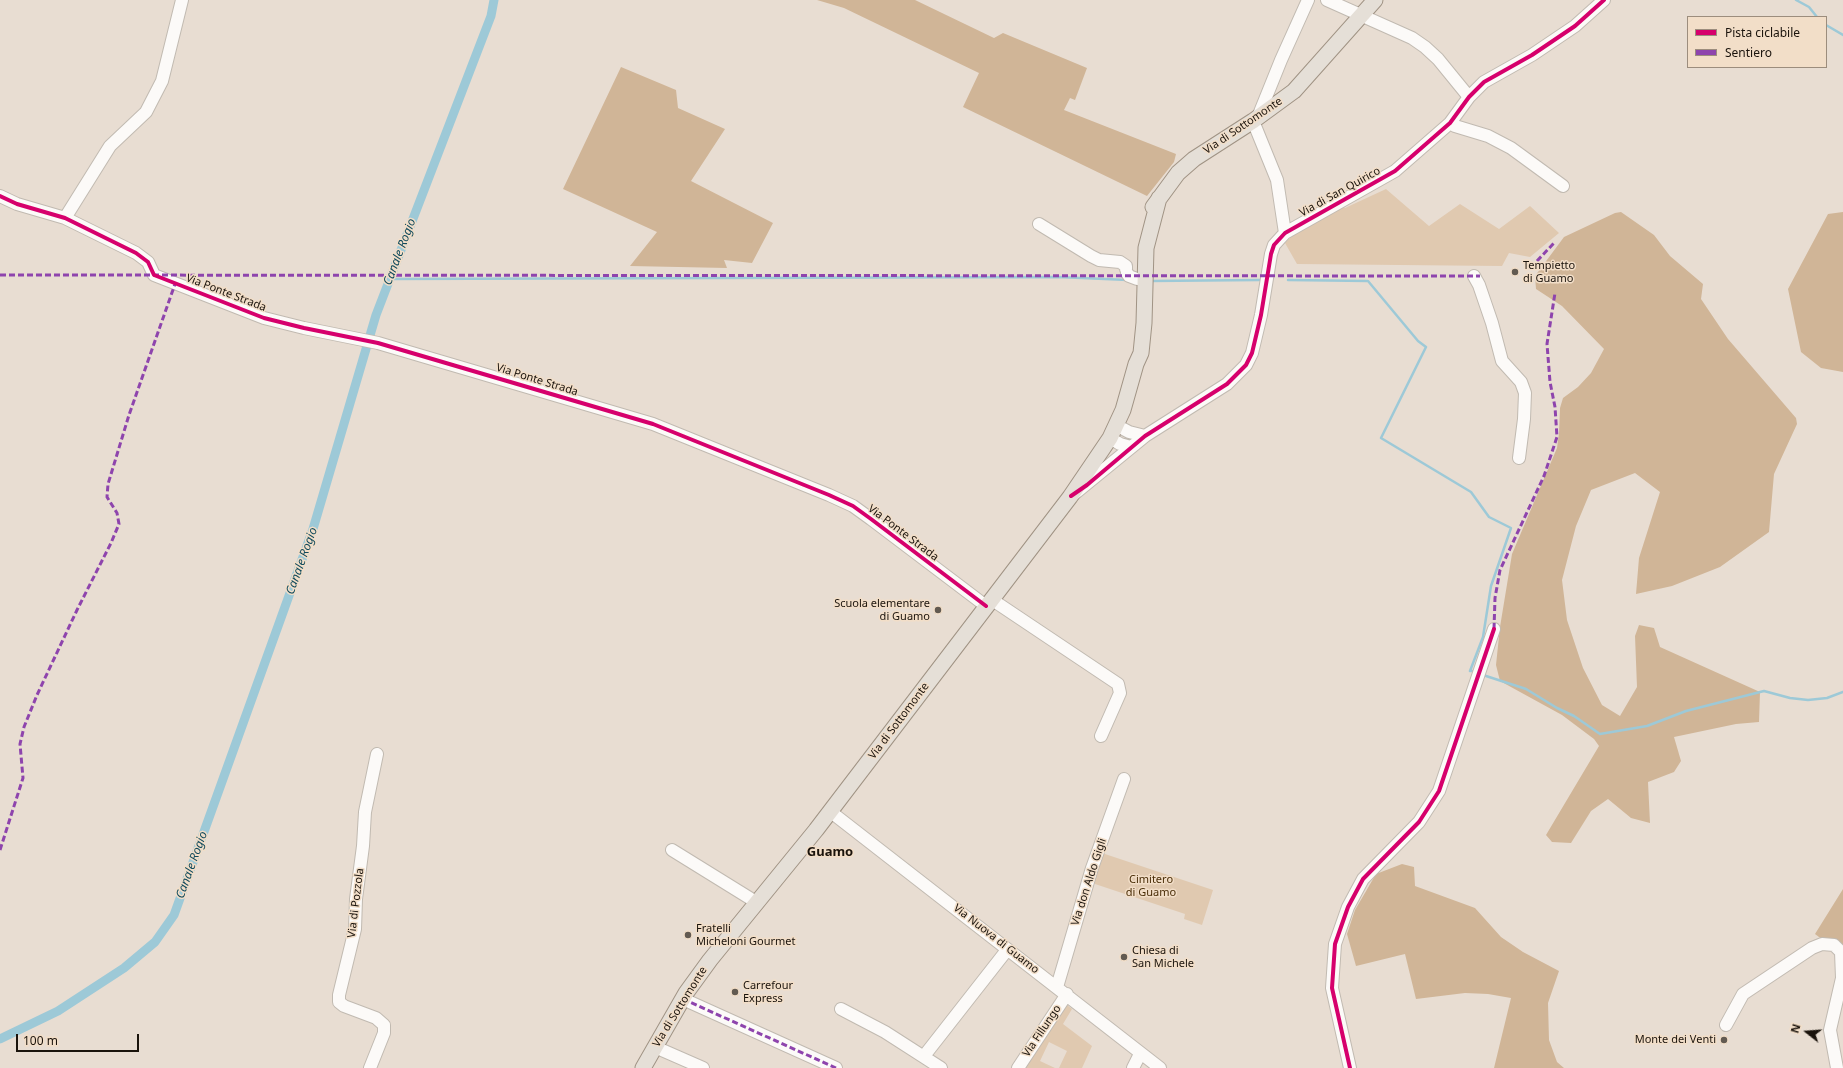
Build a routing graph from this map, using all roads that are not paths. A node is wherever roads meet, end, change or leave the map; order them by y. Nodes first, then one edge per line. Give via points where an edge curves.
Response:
1 (182, 0) edge
2 (1308, 0) edge
3 (1327, 0) edge
4 (1375, 0) edge
5 (1604, 0) edge
6 (1362, 15) junction
7 (1469, 97) junction
8 (1256, 119) junction
9 (1450, 122) junction
10 (1563, 186) dead end
11 (0, 196) edge
12 (1159, 198) junction
13 (65, 218) junction
14 (1039, 224) dead end
15 (1285, 233) junction
16 (1130, 274) junction
17 (1474, 276) dead end
18 (1136, 364) junction
19 (1113, 432) junction
20 (1145, 436) junction
21 (1131, 447) junction
22 (1519, 458) dead end
23 (1071, 496) junction
24 (989, 603) junction
25 (1494, 629) dead end
26 (1102, 736) dead end
27 (377, 754) dead end
28 (1124, 779) dead end
29 (831, 812) junction
30 (672, 850) dead end
31 (756, 902) junction
32 (1007, 950) junction
33 (1057, 987) junction
34 (1067, 994) junction
35 (683, 999) junction
36 (841, 1009) dead end
37 (1726, 1026) dead end
38 (655, 1047) junction
39 (1140, 1054) junction
40 (924, 1056) junction
41 (370, 1068) edge
42 (643, 1068) edge
43 (703, 1068) edge
44 (836, 1068) edge
45 (941, 1068) edge
46 (1018, 1068) edge
47 (1133, 1068) edge
48 (1160, 1068) edge
49 (1350, 1068) edge
50 (1837, 1068) edge

1 - 13 street via 162,81 146,112 110,146
2 - 8 street
3 - 6 street
4 - 6 main road, Via di Sottomonte
5 - 7 street, Via di San Quirico via 1575,26 1532,55 1484,82
6 - 7 street via 1412,38 1425,47
6 - 8 main road, Via di Sottomonte via 1294,91
7 - 9 street, Via di San Quirico
8 - 12 main road, Via di Sottomonte via 1194,159 1178,173
8 - 15 street via 1277,180
9 - 10 street via 1455,126 1488,136 1511,148
9 - 15 street, Via di San Quirico via 1396,171
11 - 13 street, Via Ponte Strada via 17,204
12 - 16 main road, Via di Sottomonte via 1149,212
12 - 18 main road, Via di Sottomonte via 1146,248 1144,330 1141,353
13 - 24 street, Via Ponte Strada via 136,253 148,262 154,275 264,318 360,338 653,424 829,495 871,518
14 - 16 street via 1099,260 1120,262 1126,266
15 - 20 street, Via di San Quirico via 1274,245 1271,254 1261,314 1252,353 1246,365 1227,384
16 - 18 main road, Via di Sottomonte
17 - 22 street via 1492,323 1502,362 1521,382 1525,393
18 - 19 main road, Via di Sottomonte via 1128,397
19 - 20 street
19 - 21 street via 1120,444
19 - 23 main road, Via di Sottomonte
20 - 21 street, Via di San Quirico
21 - 23 street, Via di San Quirico
23 - 24 main road, Via di Sottomonte
24 - 26 street, Via Ponte Strada via 1118,684 1120,693
24 - 29 main road, Via di Sottomonte
25 - 49 street via 1439,790 1419,822 1363,879 1348,907 1335,944 1332,988
27 - 41 street, Via di Pozzola via 365,812 355,929 339,995 339,1002 344,1006 376,1018 384,1025 384,1033
28 - 33 street, Via don Aldo Gigli via 1092,868
29 - 31 main road, Via di Sottomonte
29 - 32 street, Via Nuova di Guamo
30 - 31 street
31 - 35 main road, Via di Sottomonte
32 - 33 street, Via Nuova di Guamo
32 - 40 street
33 - 34 street, Via Nuova di Guamo
34 - 39 street, Via Nuova di Guamo
34 - 46 street, Via Fillungo
35 - 38 main road, Via di Sottomonte
35 - 44 street
36 - 40 street
37 - 50 street via 1743,994 1812,948 1822,944 1834,945 1841,952 1842,978 1830,1030
38 - 42 main road, Via di Sottomonte
38 - 43 street
39 - 47 street
39 - 48 street, Via Nuova di Guamo
40 - 45 street

